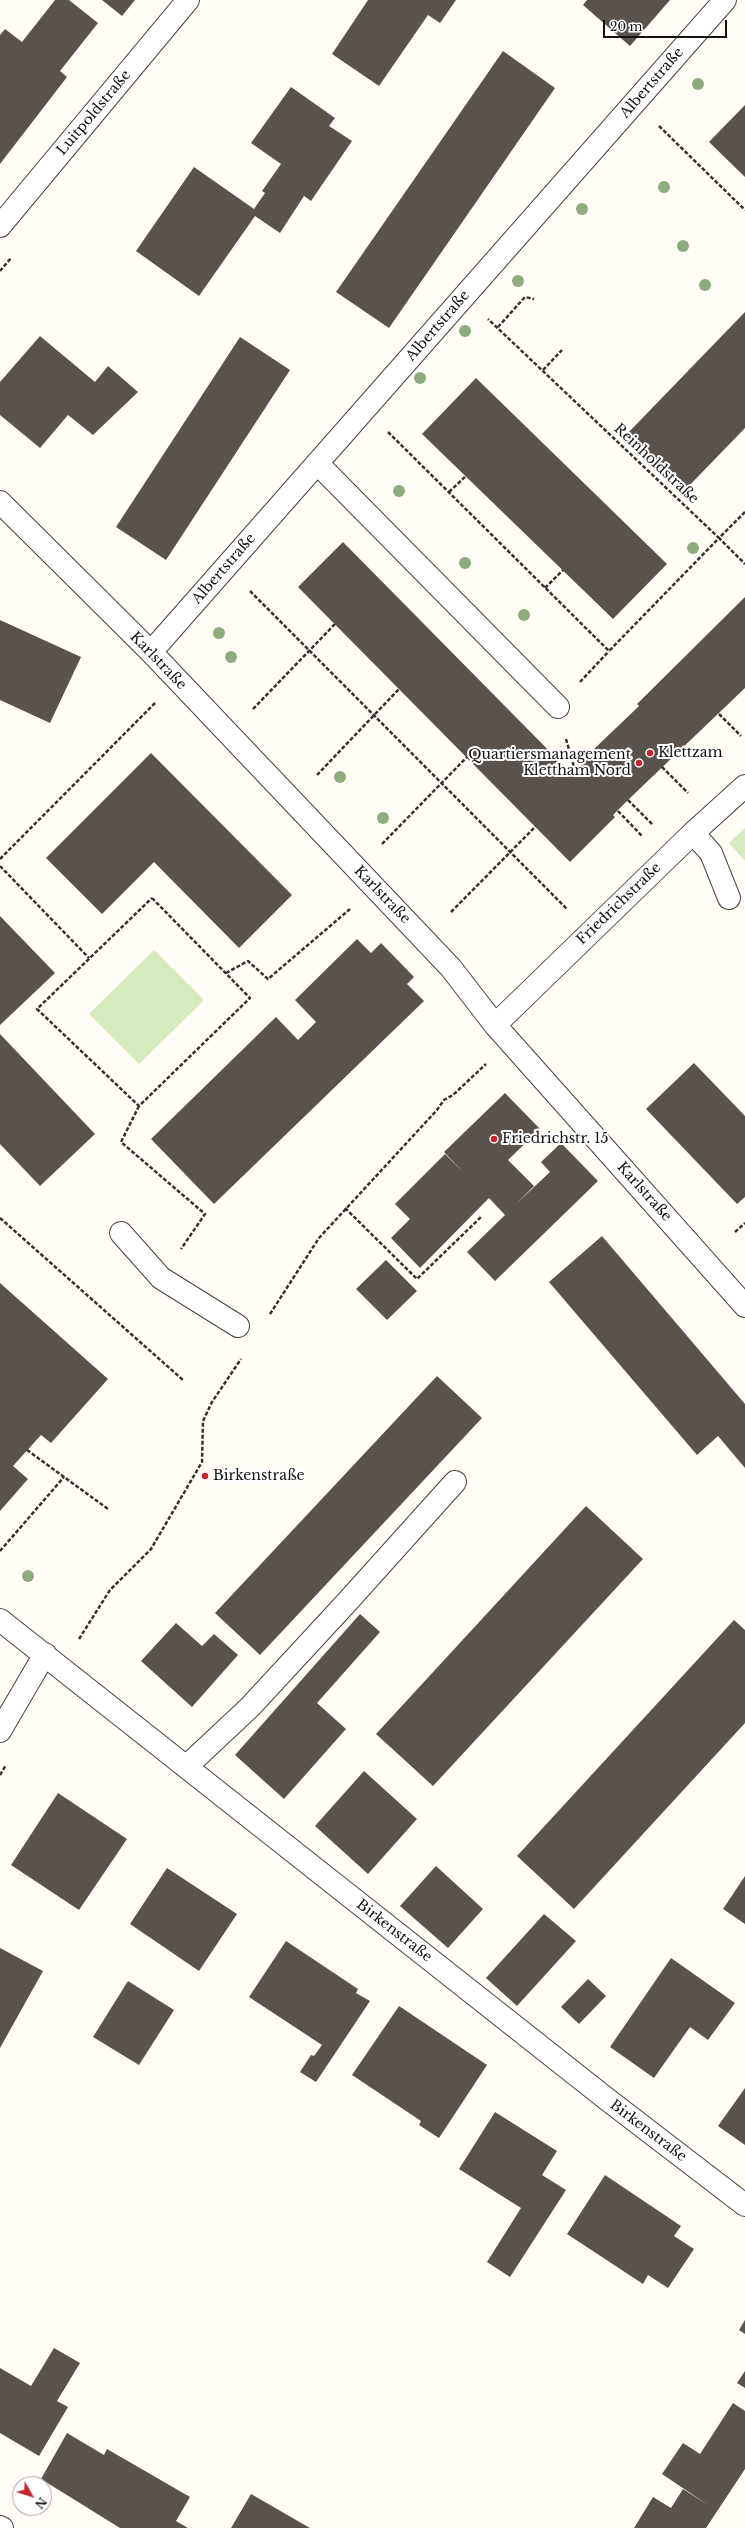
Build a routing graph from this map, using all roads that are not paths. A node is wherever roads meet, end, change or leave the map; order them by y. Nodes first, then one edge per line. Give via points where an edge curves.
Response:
1 (188, 0) edge
2 (725, 0) edge
3 (0, 226) edge
4 (317, 463) junction
5 (0, 502) edge
6 (150, 652) junction
7 (558, 707) road end
8 (745, 786) edge
9 (693, 833) junction
10 (729, 898) dead end
11 (495, 1025) junction
12 (121, 1233) dead end
13 (745, 1306) edge
14 (238, 1326) dead end
15 (455, 1482) dead end
16 (0, 1620) edge
17 (45, 1654) junction
18 (0, 1731) edge
19 (186, 1767) junction
20 (745, 2205) edge

1 - 3 street, Luitpoldstraße
2 - 4 street, Albertstraße
4 - 6 street, Albertstraße
4 - 7 street
5 - 6 street, Karlstraße
6 - 11 street, Karlstraße via 451,968
8 - 9 street, Friedrichstraße
9 - 10 street via 711,852
9 - 11 street, Friedrichstraße
11 - 13 street, Karlstraße
12 - 14 street via 161,1278
15 - 19 street via 256,1701
16 - 17 street, Birkenstraße
17 - 18 street
17 - 19 street, Birkenstraße
19 - 20 street, Birkenstraße

